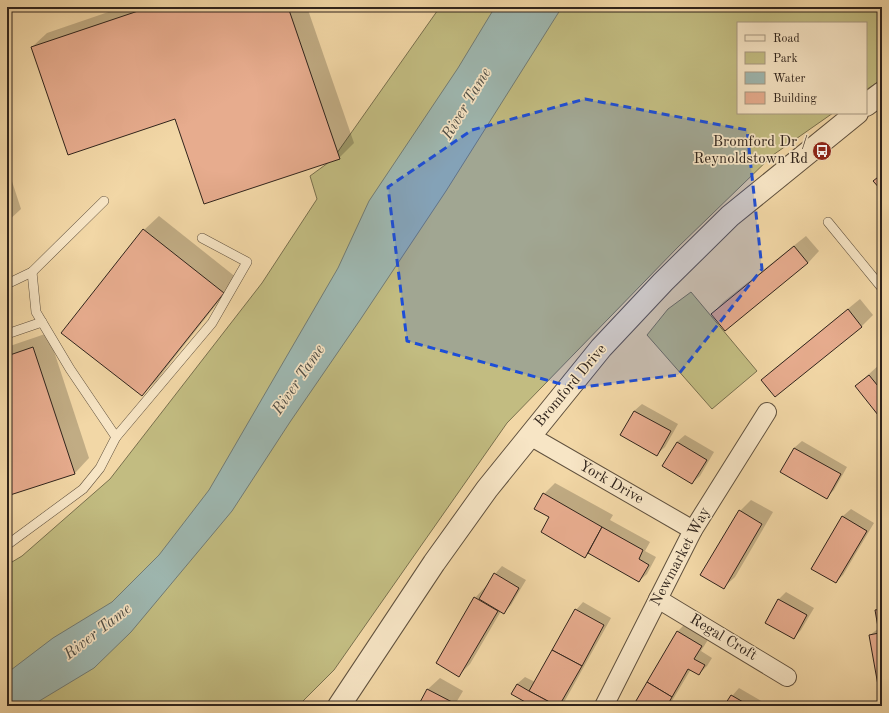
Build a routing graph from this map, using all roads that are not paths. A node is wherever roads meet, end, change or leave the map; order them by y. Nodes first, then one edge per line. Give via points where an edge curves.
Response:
1 (882, 92) edge
2 (867, 105) edge
3 (856, 114) edge
4 (104, 201) dead end
5 (828, 222) dead end
6 (202, 238) dead end
7 (32, 272) junction
8 (7, 284) edge
9 (882, 288) edge
10 (42, 322) junction
11 (7, 334) edge
12 (767, 412) dead end
13 (530, 436) junction
14 (116, 437) junction
15 (693, 530) junction
16 (7, 545) edge
17 (658, 599) junction
18 (787, 677) dead end
19 (339, 706) edge
20 (604, 706) edge

1 - 2 street
3 - 13 street, Bromford Drive via 730,216 685,260 601,348
4 - 7 lane
5 - 9 lane
6 - 14 lane via 246,262 212,323
7 - 8 lane
7 - 10 lane via 36,312
10 - 11 lane
10 - 14 lane
12 - 15 street, Newmarket Way
13 - 15 street, York Drive
13 - 19 street, Bromford Drive via 487,489 434,563
14 - 16 lane via 100,468 82,489
15 - 17 street, Newmarket Way
17 - 18 street, Regal Croft
17 - 20 street, Newmarket Way

